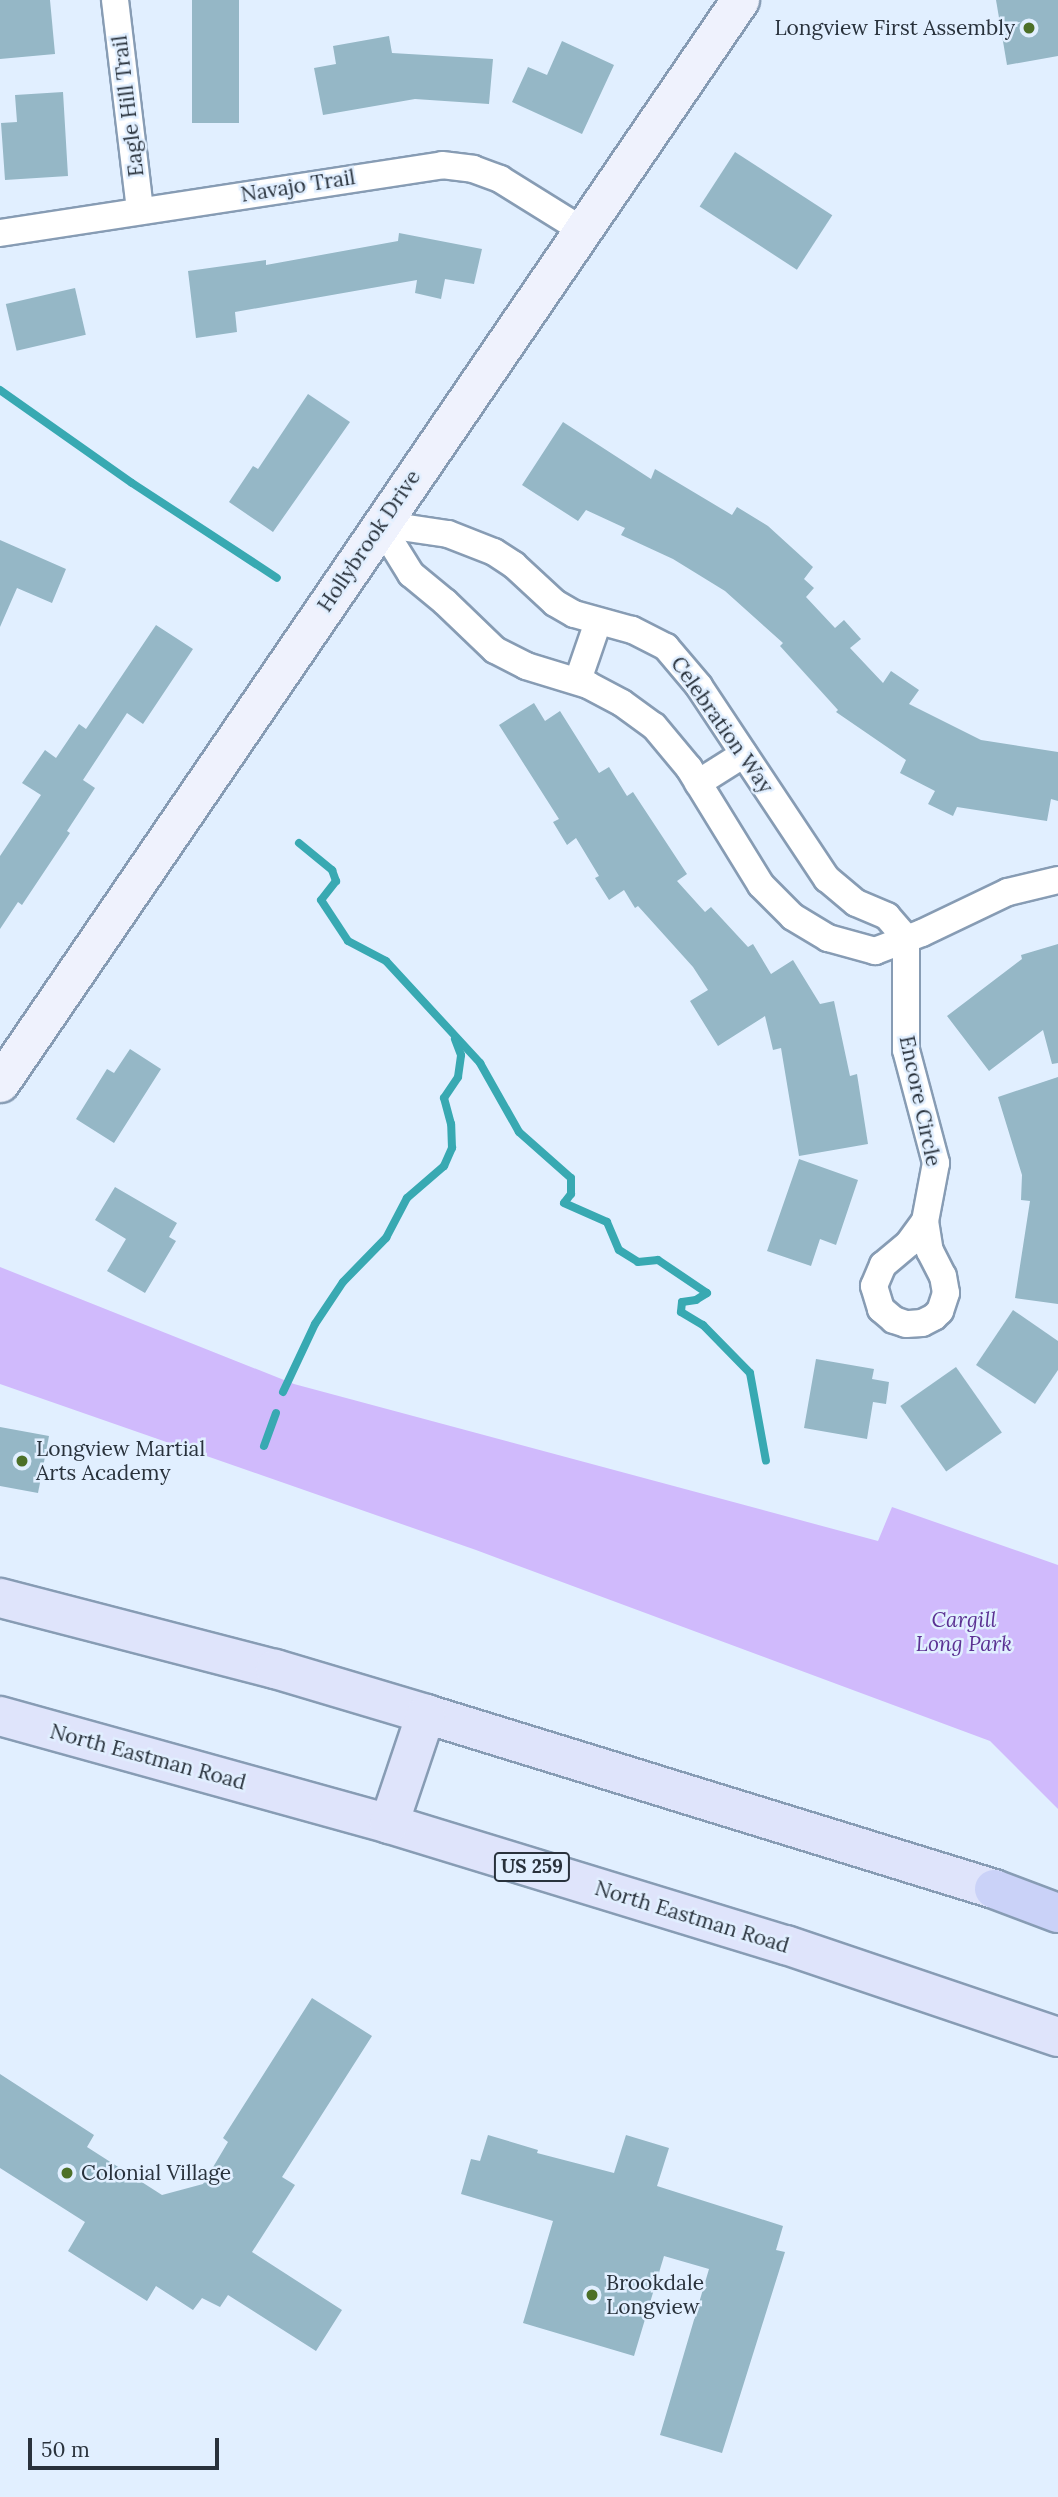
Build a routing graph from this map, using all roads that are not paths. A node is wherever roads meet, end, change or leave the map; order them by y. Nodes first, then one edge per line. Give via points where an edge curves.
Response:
1 (115, 0) edge
2 (740, 0) edge
3 (140, 211) junction
4 (582, 230) junction
5 (0, 233) edge
6 (380, 524) junction
7 (598, 622) junction
8 (578, 680) junction
9 (744, 754) junction
10 (698, 783) junction
11 (1058, 880) edge
12 (906, 937) junction
13 (3, 1072) edge
14 (925, 1221) dead end
15 (0, 1598) edge
16 (426, 1714) junction
17 (0, 1716) edge
18 (389, 1824) junction
19 (994, 1889) junction
20 (1058, 1900) edge
21 (1058, 1913) edge
22 (1058, 2037) edge

1 - 3 street, Eagle Hill Trail
2 - 4 main road, Hollybrook Drive
3 - 4 street, Navajo Trail via 442,165 500,179
3 - 5 street, Navajo Trail
4 - 6 main road, Hollybrook Drive
6 - 7 street, Celebration Way via 448,534 494,552 555,603
6 - 8 street via 411,574 495,650 526,666
6 - 13 main road, Hollybrook Drive
7 - 8 street
7 - 9 street, Celebration Way via 656,640 677,657
8 - 10 street via 645,718 681,756
9 - 10 street
9 - 12 street, Celebration Way via 827,879 856,903 887,916
10 - 12 street via 752,874 793,917 828,939 875,951
11 - 12 street via 1007,892
12 - 14 street, Encore Circle via 906,1050 936,1163
15 - 16 main road via 275,1669
16 - 18 main road
16 - 19 main road
17 - 18 main road, North Eastman Road / US 259
18 - 22 main road, North Eastman Road / US 259 via 786,1945
19 - 20 highway
19 - 21 highway

